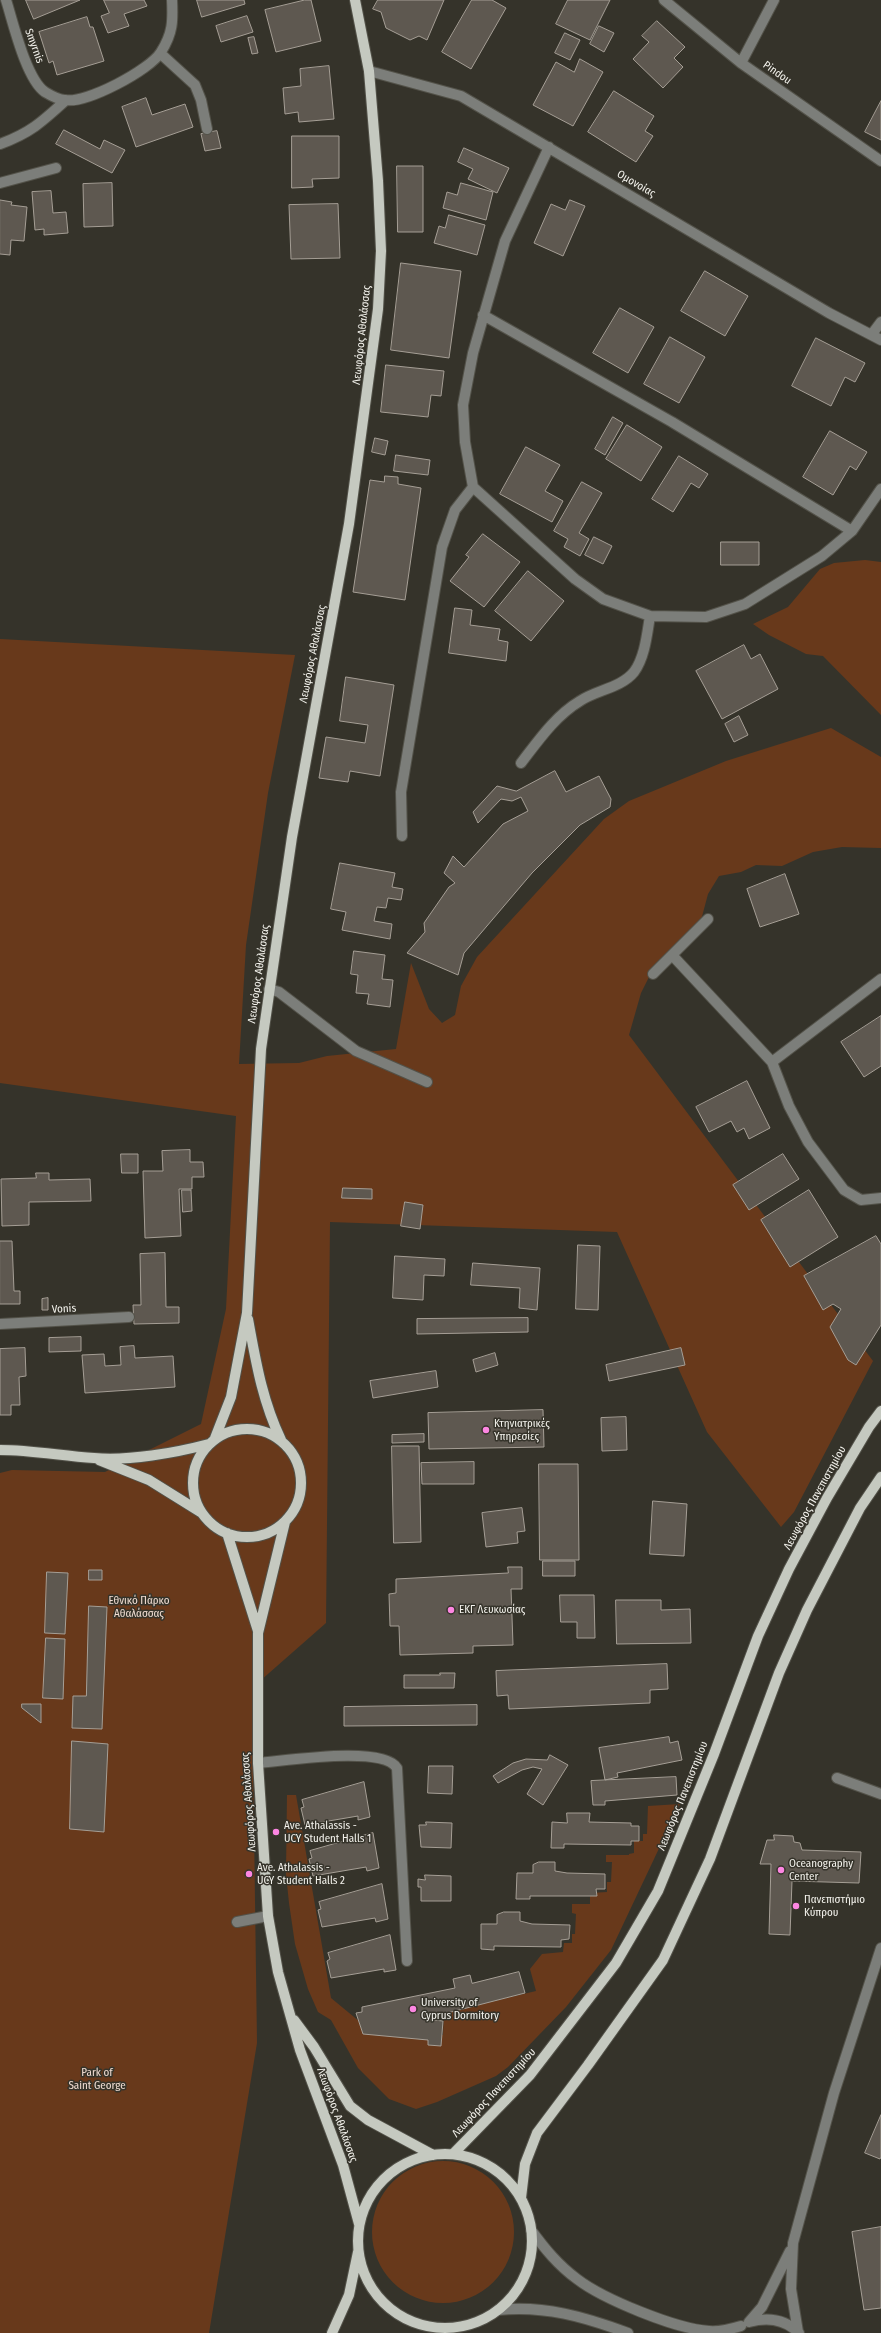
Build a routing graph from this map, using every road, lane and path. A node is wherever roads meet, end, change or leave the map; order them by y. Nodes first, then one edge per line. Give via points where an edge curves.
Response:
1 (6, 0) edge
2 (172, 0) edge
3 (355, 0) edge
4 (664, 0) edge
5 (774, 0) edge
6 (161, 54) junction
7 (741, 63) junction
8 (369, 71) junction
9 (65, 101) junction
10 (207, 129) dead end
11 (0, 144) edge
12 (549, 148) junction
13 (881, 161) edge
14 (56, 168) dead end
15 (0, 183) edge
16 (483, 315) junction
17 (881, 322) edge
18 (872, 334) junction
19 (881, 340) edge
20 (473, 487) junction
21 (881, 488) edge
22 (852, 531) junction
23 (650, 616) junction
24 (521, 763) dead end
25 (402, 836) dead end
26 (708, 919) dead end
27 (672, 956) junction
28 (653, 974) dead end
29 (881, 979) edge
30 (269, 989) junction
31 (772, 1062) junction
32 (427, 1082) dead end
33 (881, 1198) edge
34 (247, 1313) junction
35 (129, 1317) dead end
36 (0, 1324) edge
37 (881, 1411) edge
38 (281, 1440) junction
39 (212, 1441) junction
40 (0, 1450) edge
41 (96, 1458) junction
42 (881, 1477) edge
43 (202, 1513) junction
44 (285, 1522) junction
45 (227, 1533) junction
46 (258, 1633) junction
47 (258, 1763) junction
48 (837, 1778) dead end
49 (881, 1794) edge
50 (268, 1916) junction
51 (237, 1922) dead end
52 (881, 1948) edge
53 (407, 1961) dead end
54 (291, 2015) junction
55 (453, 2154) junction
56 (433, 2155) junction
57 (521, 2198) junction
58 (359, 2224) junction
59 (531, 2230) junction
60 (794, 2243) junction
61 (358, 2250) junction
62 (498, 2310) junction
63 (742, 2327) edge
64 (446, 2328) junction
65 (799, 2332) edge
66 (332, 2333) edge
67 (428, 2333) edge
68 (628, 2333) edge

1 - 9 street, Smyrnis via 26,64 44,91
2 - 6 street via 173,27
3 - 8 main road, Λεωφόρος Αθαλάσσας
4 - 7 street, Pindou
5 - 7 street
6 - 9 street via 138,73 94,95
6 - 10 street via 195,85
7 - 13 street, Pindou
8 - 12 street, Ομονοίας via 461,96
8 - 30 main road, Λεωφόρος Αθαλάσσας via 381,251 378,310 349,524 292,837
9 - 11 street via 42,123 23,135
12 - 16 street via 505,241
12 - 18 street, Ομονοίας via 829,313
14 - 15 street
16 - 20 street via 463,405 464,442
16 - 22 street via 672,422
17 - 18 street
18 - 19 street, Ομονοίας
20 - 23 street via 575,579 603,599
20 - 25 street via 455,510 442,547 401,792
21 - 22 street
22 - 23 street via 822,556 745,604 706,617
23 - 24 street via 643,652 634,672 621,682 580,701 552,724
26 - 27 street
27 - 28 street
27 - 31 street
29 - 31 street
30 - 32 street via 279,992 356,1050
30 - 34 main road, Λεωφόρος Αθαλάσσας via 261,1049
31 - 33 street via 789,1106 808,1142 844,1190 861,1200
34 - 38 main road, Λεωφόρος Αθαλάσσας via 261,1389
34 - 39 main road, Λεωφόρος Αθαλάσσας via 230,1397
35 - 36 street, Vonis
37 - 55 main road, Λεωφόρος Πανεπιστημίου via 827,1498 758,1636 714,1754 658,1891 616,1963 530,2075
38 - 39 main road via 263,1431 244,1428 224,1433
38 - 44 main road via 291,1449 301,1474 299,1500
39 - 41 main road via 171,1454
39 - 43 main road via 200,1456 194,1470 192,1485 195,1500
40 - 41 main road via 27,1450
41 - 43 main road via 148,1480
42 - 57 main road via 860,1508 807,1610 779,1673 710,1859 663,1960 537,2133 525,2164
43 - 45 main road via 208,1522
44 - 45 main road via 272,1531 258,1536 242,1537
44 - 46 main road, Λεωφόρος Αθαλάσσας
45 - 46 main road, Λεωφόρος Αθαλάσσας
46 - 47 main road, Λεωφόρος Αθαλάσσας
47 - 50 main road, Λεωφόρος Αθαλάσσας
47 - 53 street via 343,1756 380,1757 394,1762 397,1768
48 - 49 street
50 - 51 street
50 - 54 main road, Λεωφόρος Αθαλάσσας via 278,1972
52 - 60 street via 834,2093
54 - 56 main road, Λεωφόρος Αθαλάσσας via 350,2106 368,2120
54 - 58 main road, Λεωφόρος Αθαλάσσας via 300,2050 343,2165
55 - 56 main road
55 - 57 main road via 473,2159 492,2168
56 - 58 main road via 412,2160 393,2171 378,2186 366,2204
57 - 59 main road
58 - 61 main road
59 - 62 main road via 532,2248 526,2272 511,2298
59 - 63 street via 546,2251 578,2280 622,2303 670,2322 701,2330 718,2331
60 - 63 street via 762,2307
60 - 65 street via 791,2289
61 - 64 main road via 365,2275 383,2301 397,2314 420,2324
61 - 66 main road via 348,2295
62 - 64 main road via 482,2320
62 - 68 street via 530,2308 561,2312
63 - 65 street via 762,2319 775,2320 788,2324
64 - 67 main road

